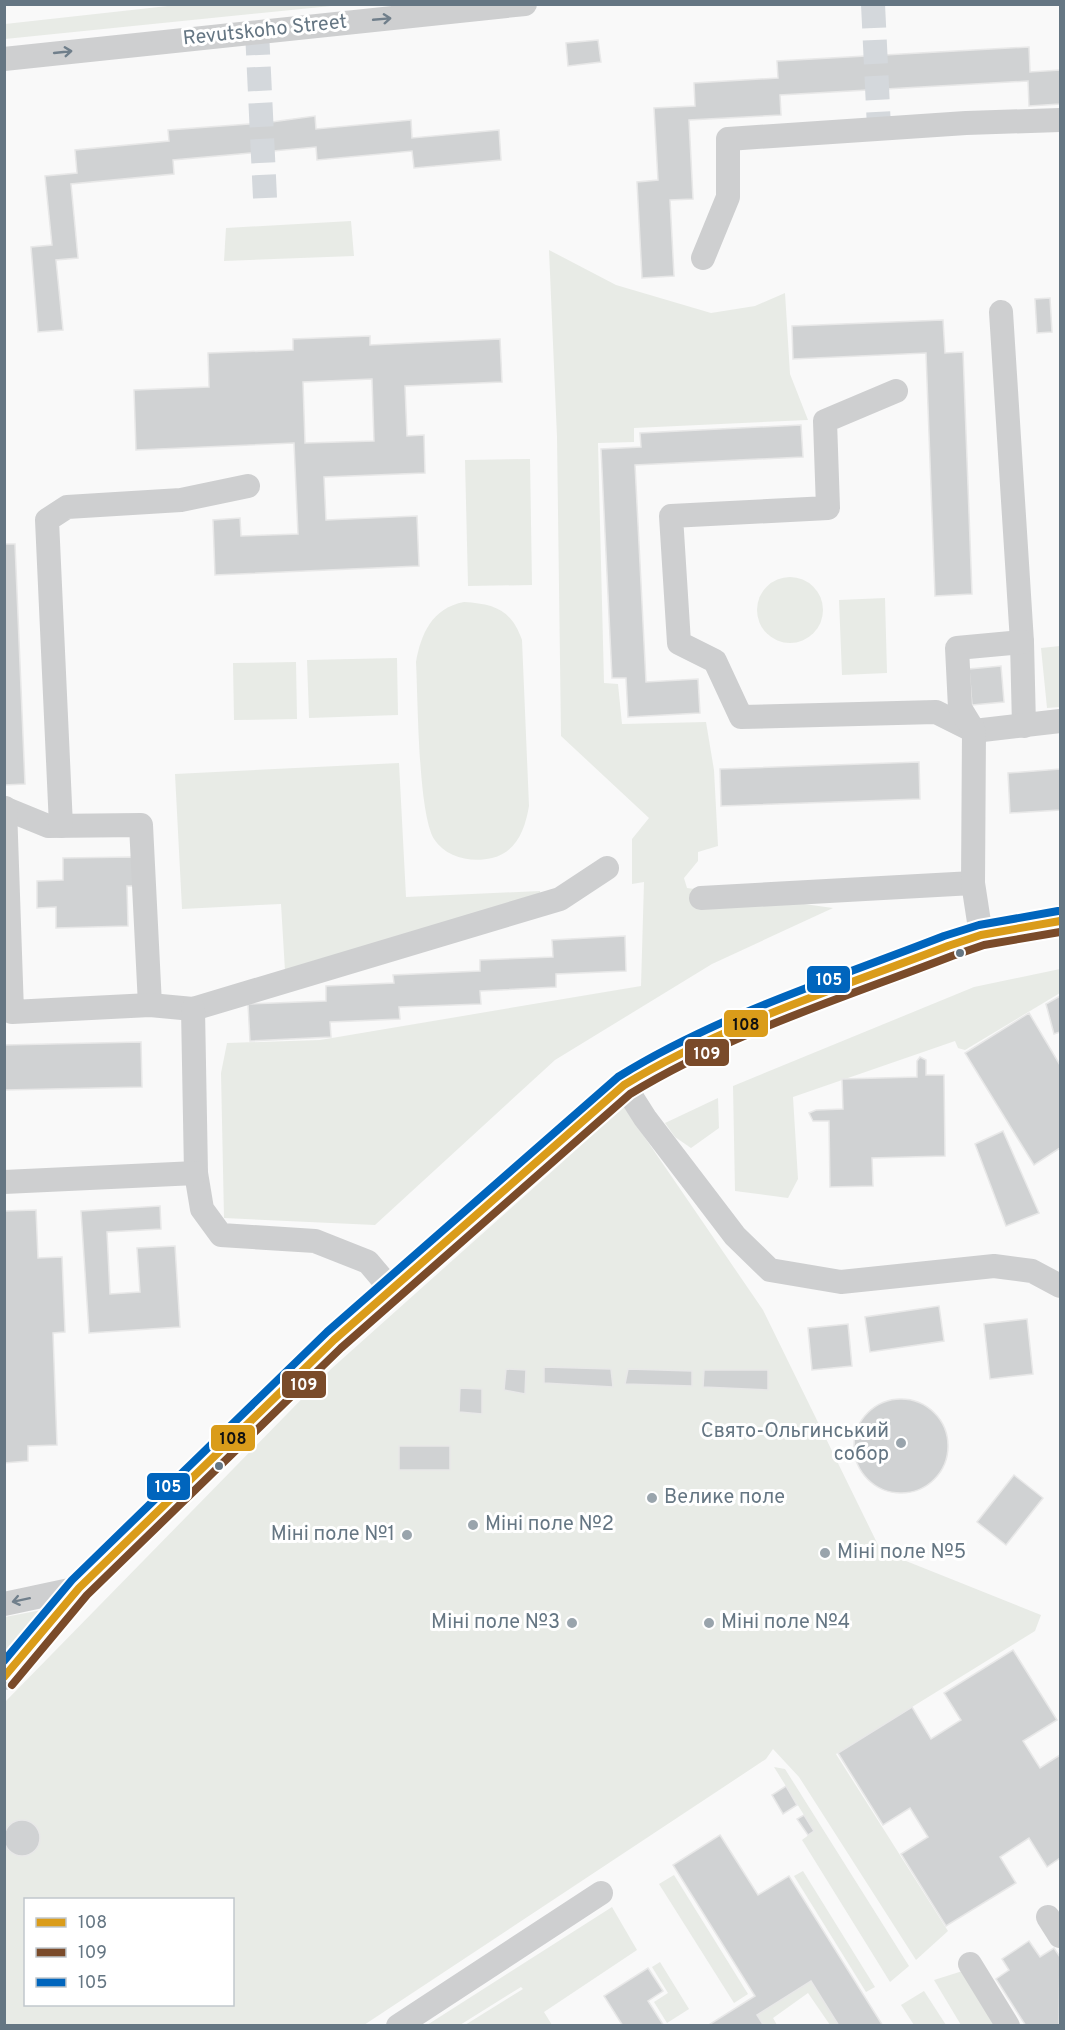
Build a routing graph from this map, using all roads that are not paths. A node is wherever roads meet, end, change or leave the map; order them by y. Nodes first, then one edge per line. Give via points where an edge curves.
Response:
1 (525, 4) edge
2 (4, 59) edge
3 (1060, 120) edge
4 (703, 258) dead end
5 (1001, 312) dead end
6 (896, 391) dead end
7 (248, 486) dead end
8 (1022, 642) junction
9 (1060, 721) edge
10 (1024, 726) junction
11 (974, 731) junction
12 (5, 808) edge
13 (61, 826) junction
14 (607, 868) dead end
15 (973, 884) junction
16 (701, 898) dead end
17 (1060, 921) edge
18 (981, 935) junction
19 (150, 1005) junction
20 (194, 1009) junction
21 (8, 1012) edge
22 (624, 1085) junction
23 (196, 1173) junction
24 (4, 1182) edge
25 (1060, 1286) edge
26 (390, 1288) junction
27 (79, 1588) junction
28 (4, 1604) edge
29 (4, 1678) edge
30 (602, 1893) dead end
31 (970, 1964) dead end
32 (398, 2025) edge
33 (1008, 2025) edge

2 -> 1 street, Revutskoho Street
3 - 4 street via 728,139 728,197
5 - 8 street
6 - 11 street via 825,421 828,508 671,516 679,644 715,661 741,717 936,712
7 - 13 street via 181,500 67,507 48,520
8 - 10 street
8 - 11 street via 957,648 960,708
9 - 10 street
10 - 11 street
11 - 15 street
12 - 13 street via 48,826
12 - 21 street
13 - 19 street via 141,825
14 - 20 street via 560,899
15 - 16 street
15 - 18 street
17 - 18 street
18 - 22 street via 736,1028 672,1056
19 - 20 street
19 - 21 street
20 - 23 street
22 - 25 street via 735,1236 770,1270 841,1282 994,1266 1032,1271
22 - 26 street
23 - 24 street
23 - 26 street via 202,1209 221,1235 315,1241 368,1262
26 - 27 street
27 -> 28 street
27 - 29 street
30 - 32 street
31 - 33 street

